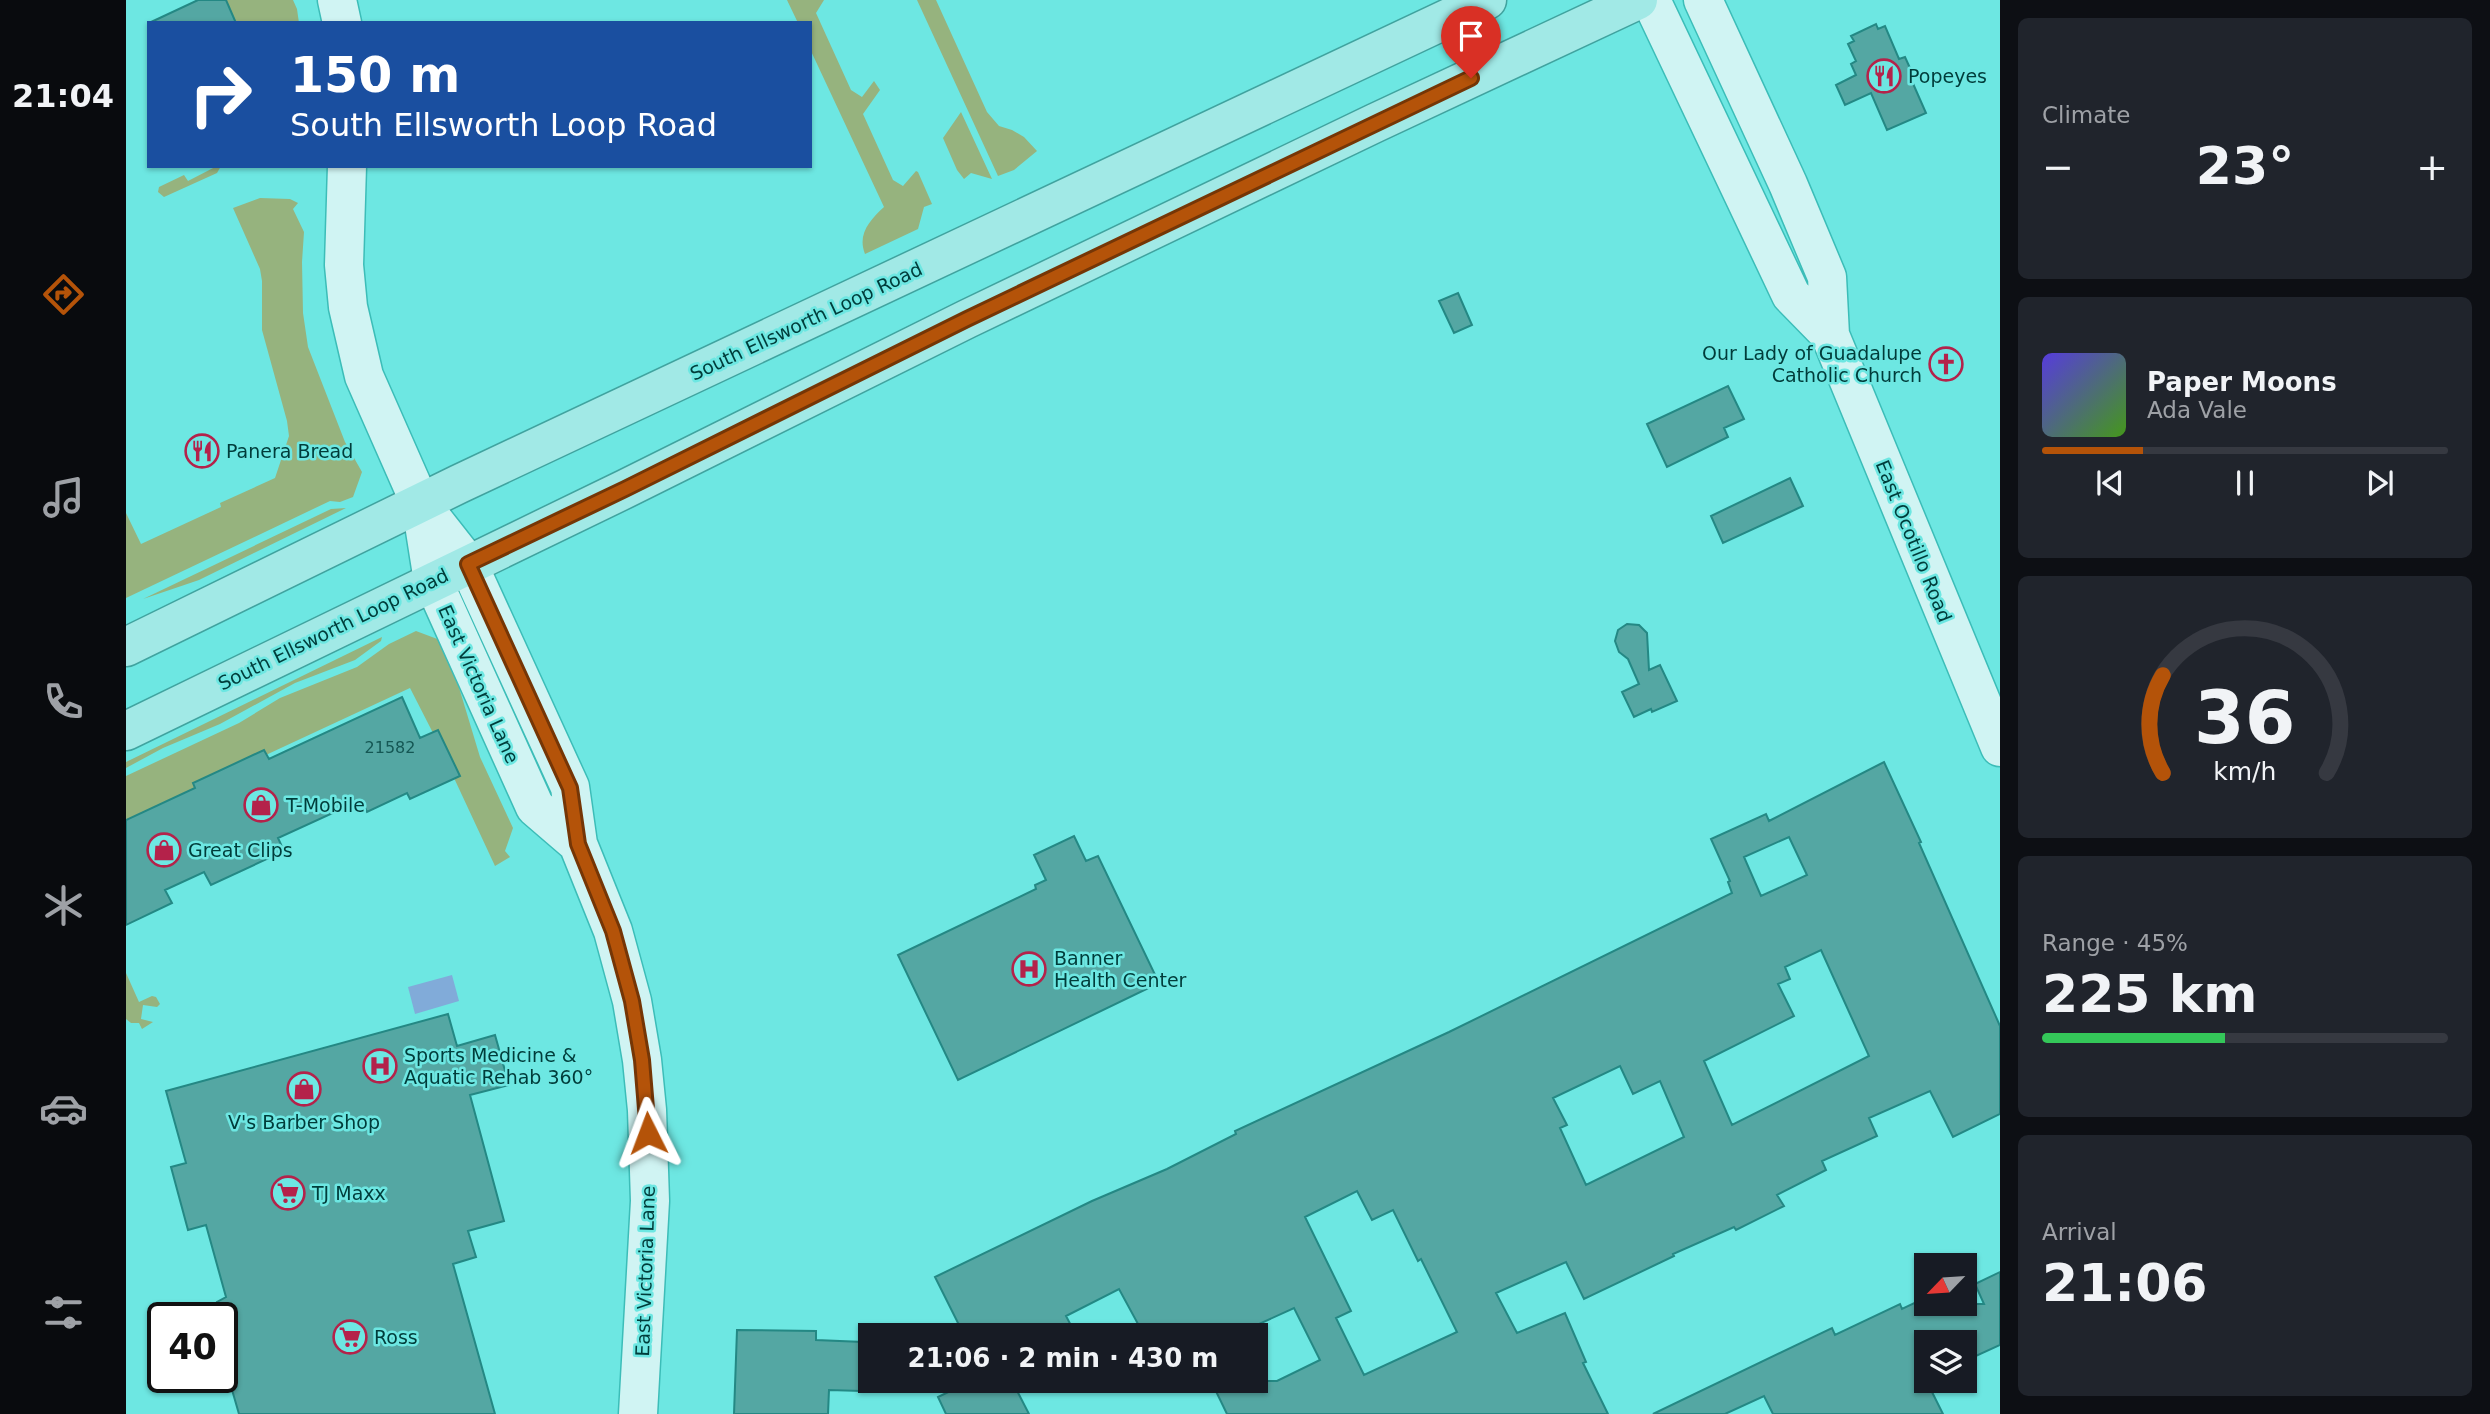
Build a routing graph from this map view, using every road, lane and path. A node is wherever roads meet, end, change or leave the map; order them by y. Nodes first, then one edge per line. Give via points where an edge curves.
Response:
1 (337, 0) edge
2 (1488, 0) edge
3 (1638, 0) edge
4 (1651, 0) edge
5 (1703, 0) edge
6 (342, 21) edge
7 (347, 168) edge
8 (1830, 335) junction
9 (421, 503) junction
10 (468, 564) junction
11 (433, 581) junction
12 (126, 647) edge
13 (126, 731) edge
14 (2000, 747) edge
15 (578, 844) junction
16 (638, 1414) edge

1 - 6 street
2 - 9 main road, South Ellsworth Loop Road
3 - 10 main road, South Ellsworth Loop Road via 1002,302
4 - 8 street, East Ocotillo Road via 1791,295
5 - 8 street, East Ocotillo Road via 1827,277
7 - 9 street, East Victoria Lane via 344,265 354,341 368,387
8 - 14 street, East Ocotillo Road
9 - 10 street, East Victoria Lane
9 - 11 street, East Victoria Lane
9 - 12 main road, South Ellsworth Loop Road
10 - 11 main road, South Ellsworth Loop Road
10 - 15 street, East Victoria Lane via 570,788
11 - 13 main road, South Ellsworth Loop Road
11 - 15 street, East Victoria Lane via 535,807
15 - 16 street, East Victoria Lane via 613,931 642,1060 649,1201

